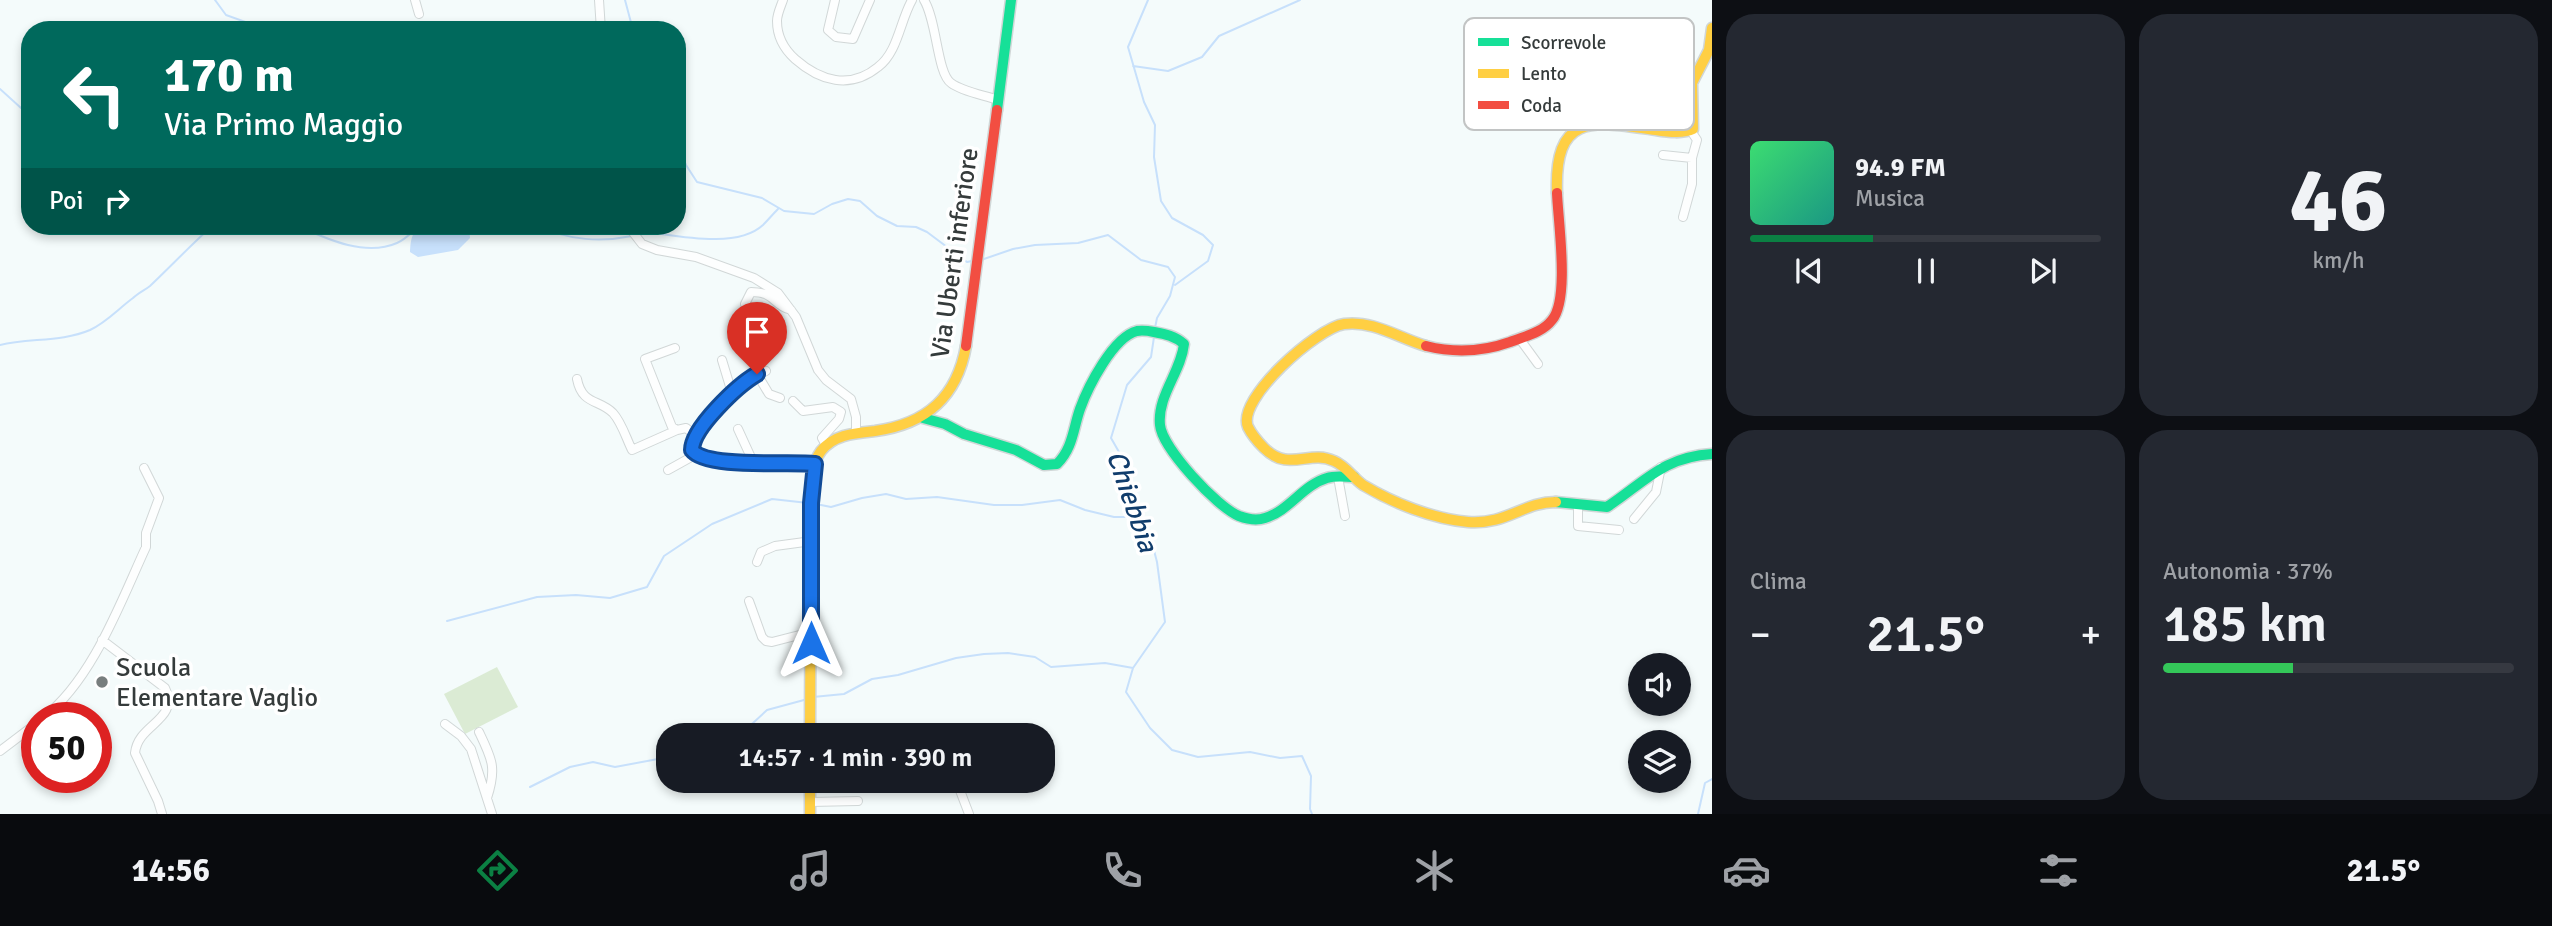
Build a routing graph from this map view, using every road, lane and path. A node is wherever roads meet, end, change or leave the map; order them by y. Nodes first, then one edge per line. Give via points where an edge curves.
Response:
1 (415, 0) edge
2 (599, 0) edge
3 (783, 0) edge
4 (835, 0) edge
5 (870, 0) edge
6 (912, 0) edge
7 (924, 0) edge
8 (1011, 0) edge
9 (419, 14) dead end
10 (600, 21) edge
11 (1712, 29) edge
12 (1694, 79) edge
13 (998, 100) junction
14 (1574, 130) edge
15 (1676, 130) edge
16 (1691, 131) joint
17 (1663, 155) dead end
18 (1692, 158) junction
19 (1683, 217) dead end
20 (634, 235) edge
21 (745, 304) dead end
22 (791, 310) junction
23 (1519, 338) junction
24 (675, 348) dead end
25 (722, 360) dead end
26 (1538, 364) dead end
27 (766, 371) dead end
28 (757, 374) junction
29 (577, 379) dead end
30 (733, 393) junction
31 (780, 398) dead end
32 (793, 401) dead end
33 (940, 403) junction
34 (923, 418) junction
35 (945, 424) junction
36 (737, 429) dead end
37 (677, 430) junction
38 (856, 433) junction
39 (695, 435) junction
40 (826, 445) junction
41 (1712, 454) edge
42 (695, 455) junction
43 (754, 464) junction
44 (815, 464) junction
45 (1661, 467) junction
46 (144, 468) dead end
47 (668, 470) dead end
48 (1338, 477) junction
49 (1354, 477) junction
50 (1578, 506) junction
51 (1345, 516) dead end
52 (1634, 519) dead end
53 (1619, 530) dead end
54 (812, 541) junction
55 (757, 562) dead end
56 (749, 601) dead end
57 (811, 632) junction
58 (102, 640) junction
59 (60, 702) edge
60 (810, 723) edge
61 (445, 724) dead end
62 (479, 732) dead end
63 (21, 735) edge
64 (0, 751) edge
65 (810, 793) edge
66 (961, 793) edge
67 (487, 798) junction
68 (858, 801) dead end
69 (810, 802) junction
70 (162, 814) edge
71 (492, 814) edge
72 (810, 814) edge
73 (969, 814) edge

1 - 9 street
2 - 10 street
3 - 6 street via 777,20 787,51 814,74 848,81 879,67 889,55
4 - 5 street via 828,30 836,37 853,39
7 - 13 street via 931,11 948,82
8 - 13 street, Via Uberti inferiore
11 - 12 street via 1709,50
13 - 33 street, Via Uberti inferiore via 969,330 956,381
14 - 23 street via 1567,135 1558,168 1561,301 1556,317 1541,330
15 - 16 street
16 - 18 street via 1697,140
17 - 18 street
18 - 19 street via 1692,184
20 - 22 street via 657,250 696,257 754,278 778,293
21 - 22 street via 751,292 763,292
22 - 38 street via 818,370 851,399
23 - 26 street
23 - 49 street via 1469,352 1424,345 1353,322 1318,335 1251,402 1246,416 1249,430 1268,454 1280,461 1329,459
24 - 37 street via 645,359
25 - 30 street
27 - 28 street
28 - 30 street
28 - 31 street via 769,394
29 - 37 street via 584,395 613,414 632,450
30 - 39 street
32 - 40 street via 803,411 834,407 841,412 822,438
33 - 34 street, Via Uberti inferiore
33 - 35 street
34 - 35 street
34 - 38 street, Via Uberti inferiore
35 - 48 street via 1044,465 1056,464 1070,449 1081,409 1103,365 1133,332 1147,331 1181,340 1184,348 1160,413 1162,435 1168,448 1227,509 1240,517 1261,520 1312,486
36 - 43 street
37 - 39 street via 686,428
38 - 40 street, Via Uberti inferiore
39 - 42 street
40 - 44 street
41 - 45 street via 1684,455
42 - 43 street
42 - 47 street
43 - 44 street
44 - 54 street
45 - 50 street via 1607,508
45 - 52 street via 1656,492
46 - 58 street via 159,498 146,533 146,547
48 - 49 street
48 - 51 street
49 - 50 street via 1404,504 1457,521 1499,520 1550,501
50 - 53 street via 1578,526
54 - 55 street via 775,546 761,552
54 - 57 street
56 - 57 street via 766,641
57 - 60 street
58 - 59 street via 72,691
58 - 70 street via 165,688 169,697 165,714 139,738 135,753
61 - 67 street via 471,749
62 - 67 street via 494,761
63 - 64 street
65 - 69 street
66 - 73 street
67 - 71 street
68 - 69 street
69 - 72 street

